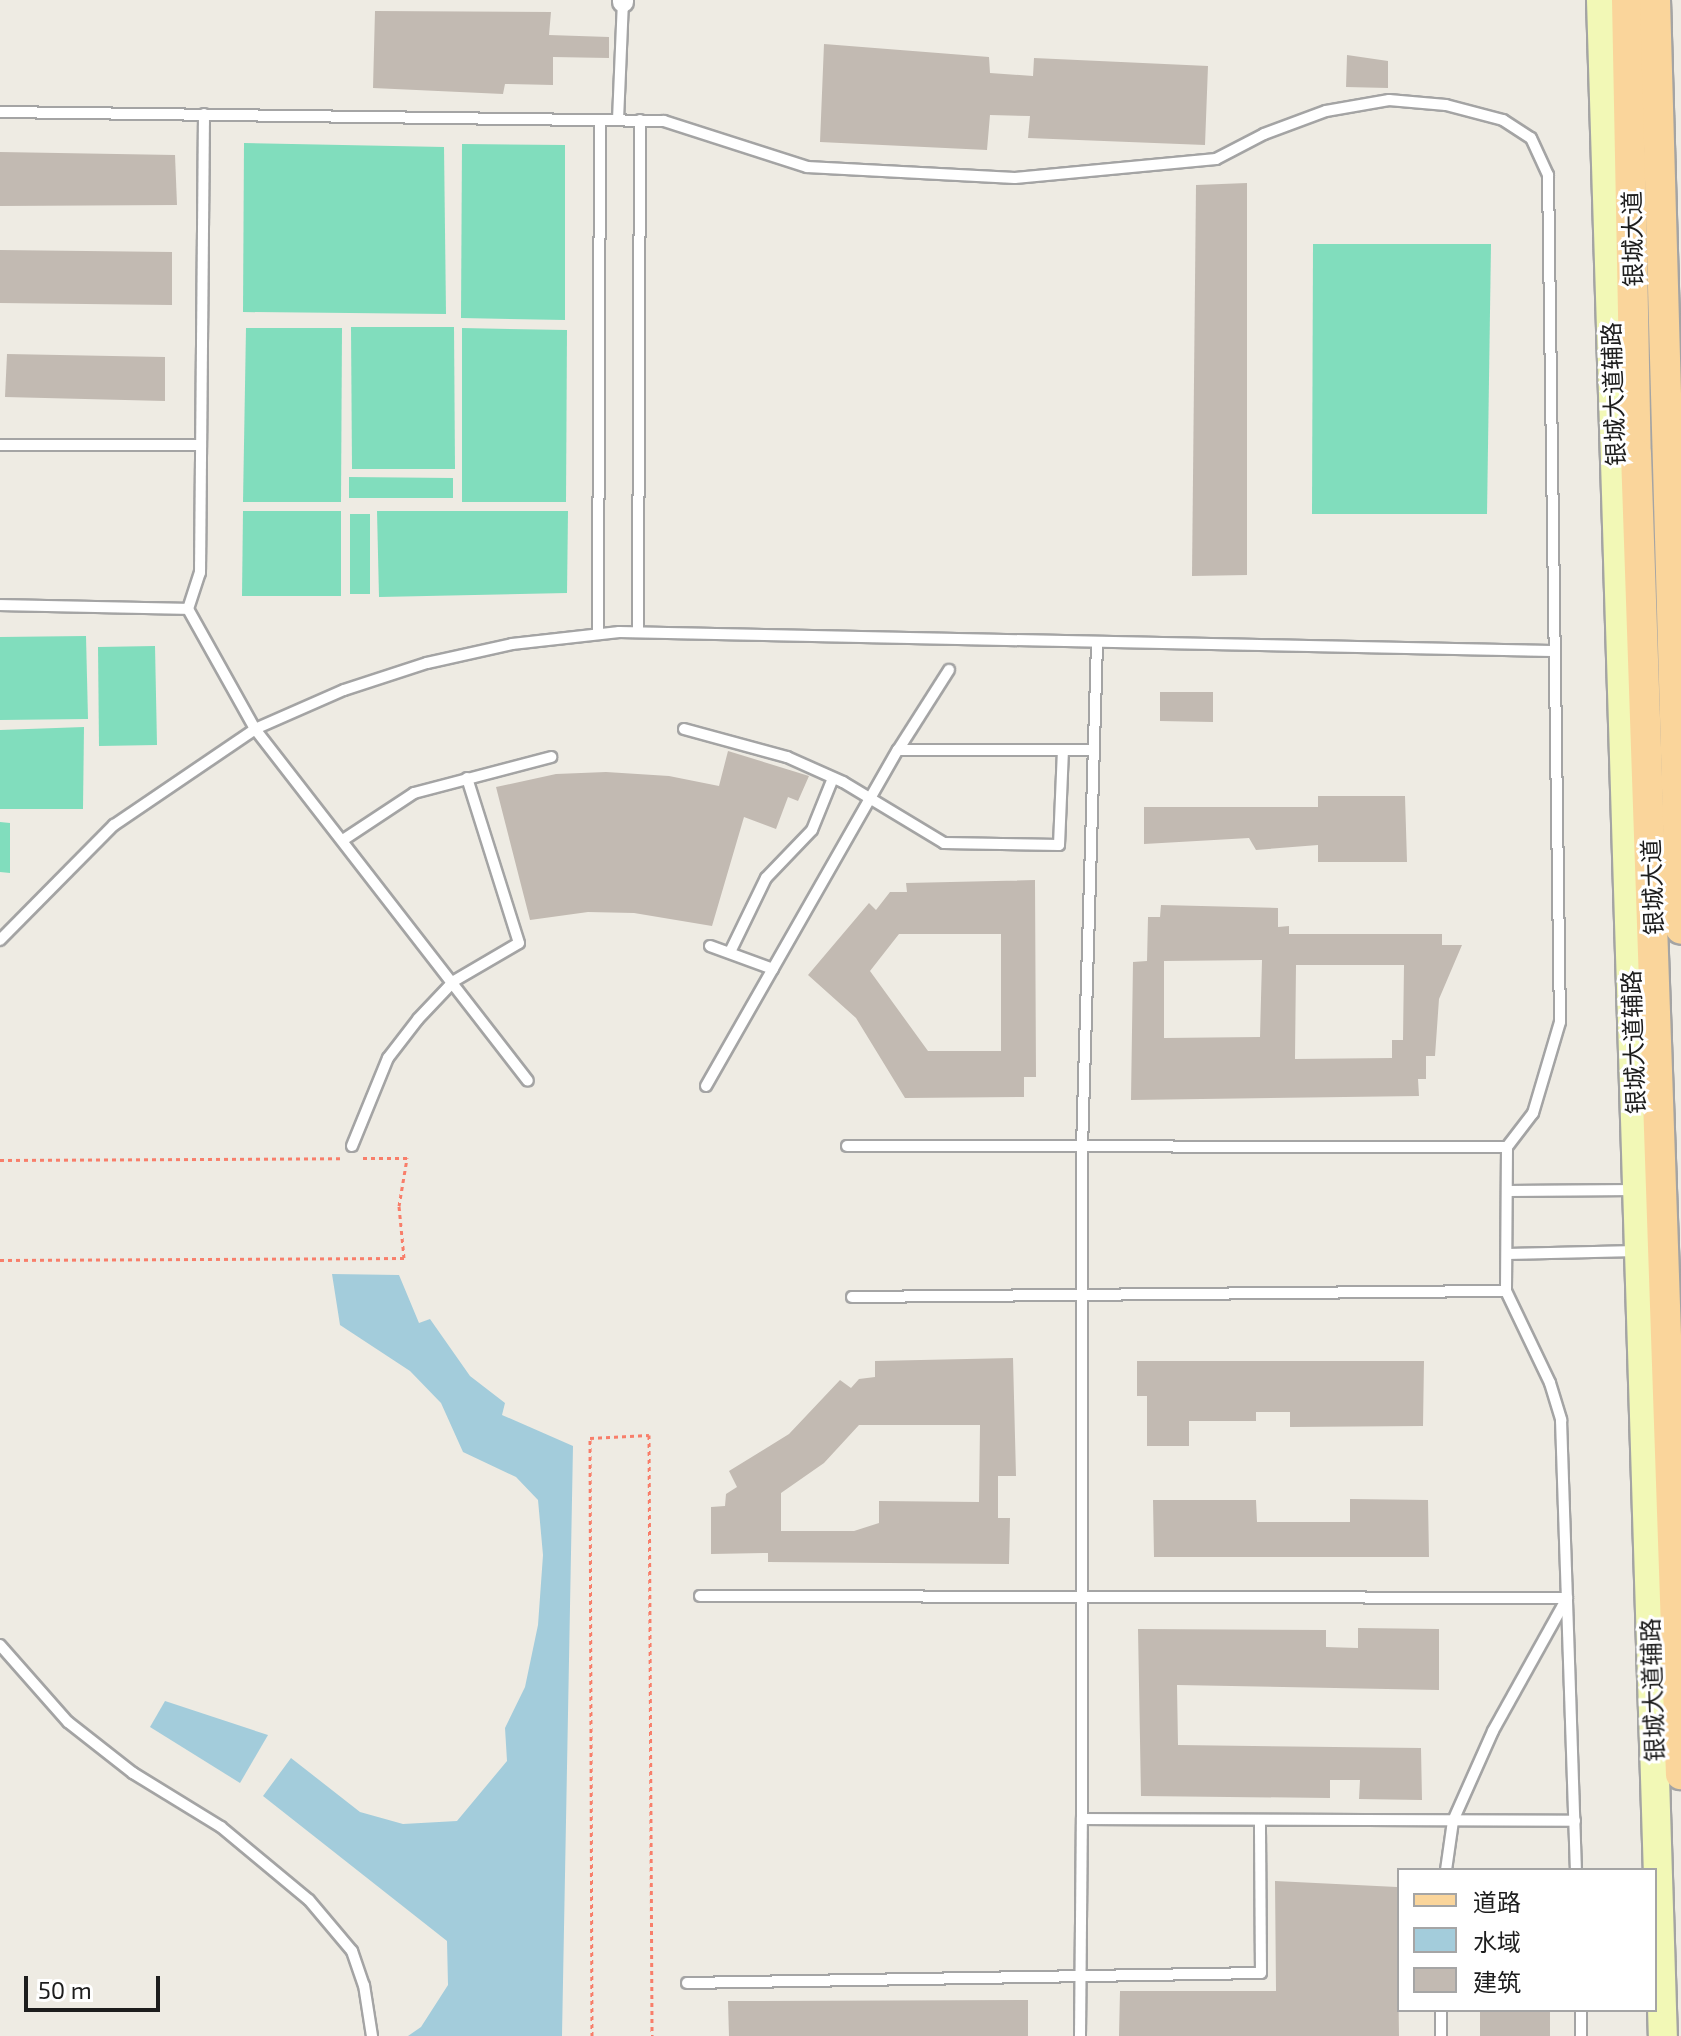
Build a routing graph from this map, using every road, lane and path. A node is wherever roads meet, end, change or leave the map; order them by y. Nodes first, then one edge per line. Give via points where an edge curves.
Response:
1 (1601, 0) edge
2 (1627, 0) edge
3 (1655, 0) edge
4 (623, 1) edge
5 (0, 112) edge
6 (204, 114) junction
7 (600, 120) junction
8 (618, 120) junction
9 (640, 120) junction
10 (1672, 399) edge
11 (0, 445) edge
12 (201, 445) junction
13 (0, 605) edge
14 (188, 609) junction
15 (638, 632) junction
16 (598, 634) junction
17 (1097, 642) junction
18 (1552, 651) junction
19 (949, 670) dead end
20 (1666, 686) edge
21 (255, 729) junction
22 (684, 729) dead end
23 (898, 750) junction
24 (1063, 750) junction
25 (1094, 750) junction
26 (551, 757) dead end
27 (467, 778) junction
28 (833, 778) junction
29 (870, 799) junction
30 (343, 840) junction
31 (1681, 929) edge
32 (0, 940) edge
33 (710, 946) dead end
34 (731, 950) junction
35 (773, 969) junction
36 (454, 981) junction
37 (528, 1081) dead end
38 (706, 1086) dead end
39 (352, 1146) dead end
40 (847, 1146) dead end
41 (1507, 1147) junction
42 (1082, 1148) junction
43 (0, 1160) edge
44 (1662, 1190) junction
45 (1507, 1191) junction
46 (1664, 1250) junction
47 (1507, 1254) junction
48 (0, 1260) edge
49 (1506, 1291) junction
50 (1084, 1294) junction
51 (852, 1297) dead end
52 (1678, 1547) edge
53 (1079, 1595) junction
54 (700, 1596) dead end
55 (1567, 1598) junction
56 (0, 1645) edge
57 (1681, 1774) edge
58 (1082, 1819) junction
59 (1260, 1820) junction
60 (1453, 1821) junction
61 (1575, 1821) junction
62 (1446, 1868) edge
63 (1576, 1868) edge
64 (1080, 1978) junction
65 (687, 1983) dead end
66 (1441, 2012) edge
67 (1581, 2012) edge
68 (372, 2031) edge
69 (592, 2036) edge
70 (652, 2036) edge
71 (1080, 2036) edge
72 (1441, 2036) edge
73 (1581, 2036) edge
74 (1663, 2036) edge

1 - 74 street, 银城大道辅路
2 - 20 main road, 银城大道
3 - 10 main road, 银城大道
4 - 8 lane
5 - 6 lane
6 - 7 lane
6 - 12 lane
7 - 8 lane
7 - 16 lane
8 - 9 lane
9 - 15 lane
9 - 18 lane via 664,121 807,167 1015,178 1216,159 1326,111 1389,100 1446,105 1503,120 1531,138 1548,175 1558,620
10 - 20 main road, 银城大道
11 - 12 lane
12 - 14 lane via 200,573
13 - 14 lane
14 - 21 lane
15 - 16 lane
15 - 17 lane
16 - 21 lane via 512,644 427,663 344,690
17 - 18 lane
17 - 25 lane
18 - 41 lane via 1560,1022 1533,1113
19 - 23 lane
20 - 31 main road, 银城大道
20 - 44 main road, 银城大道
21 - 30 lane
21 - 32 lane via 114,825
22 - 28 lane via 787,757
23 - 24 lane
23 - 29 lane
24 - 25 lane
24 - 29 lane via 1059,845 944,843
25 - 42 lane
26 - 27 lane
27 - 30 lane via 414,793
27 - 36 lane via 519,943
28 - 29 lane
28 - 34 lane via 812,830 766,878
29 - 35 lane
30 - 36 lane
33 - 34 lane
34 - 35 lane
35 - 38 lane
36 - 37 lane
36 - 39 lane via 388,1058
40 - 42 lane
41 - 42 lane
41 - 45 lane
42 - 50 lane
43 - 48 path via 407,1158 399,1206 404,1258
44 - 45 lane
44 - 46 main road, 银城大道
45 - 47 lane
46 - 47 lane
46 - 52 main road, 银城大道
47 - 49 lane
49 - 50 lane
49 - 55 lane via 1550,1383 1561,1420
50 - 51 lane
50 - 53 lane
52 - 57 main road, 银城大道
53 - 54 lane
53 - 55 lane
53 - 58 lane
55 - 60 lane via 1493,1731
55 - 61 lane
56 - 68 lane via 68,1722 133,1773 221,1827 309,1900 352,1951
58 - 59 lane
58 - 64 lane
59 - 60 lane
59 - 64 lane via 1261,1973
60 - 61 lane
60 - 62 lane
61 - 63 lane
64 - 65 lane
64 - 71 lane
66 - 72 lane
67 - 73 lane
69 - 70 path via 590,1438 649,1435

